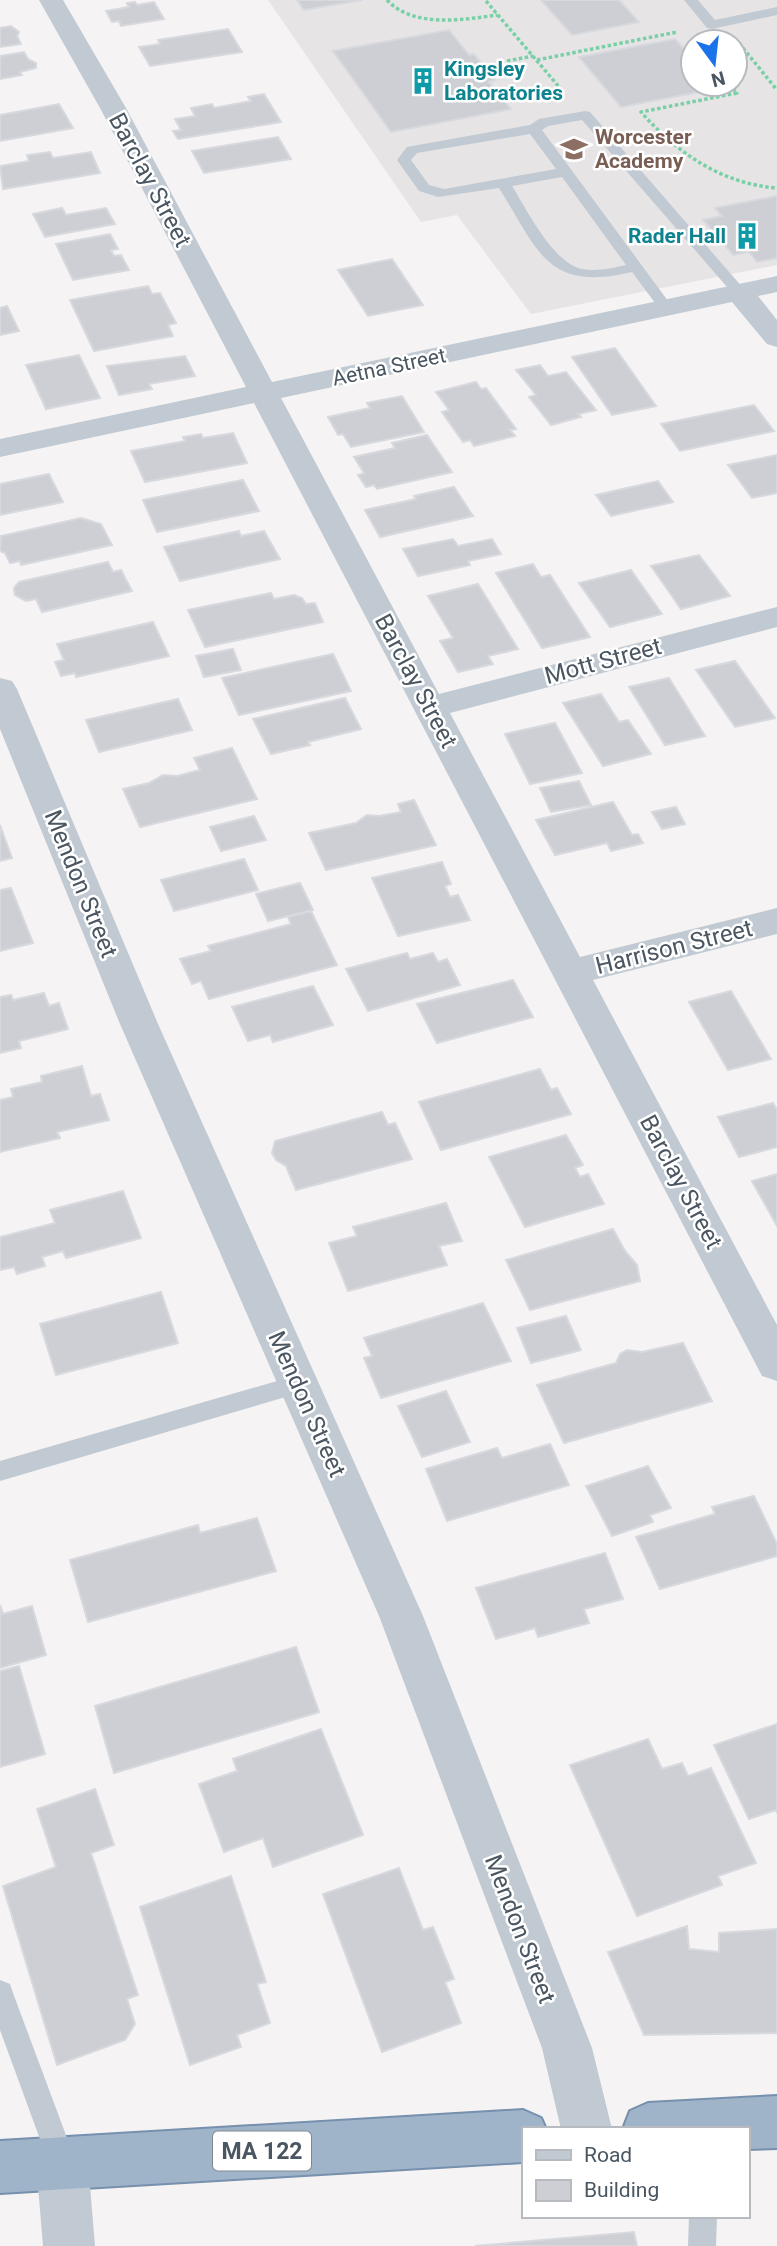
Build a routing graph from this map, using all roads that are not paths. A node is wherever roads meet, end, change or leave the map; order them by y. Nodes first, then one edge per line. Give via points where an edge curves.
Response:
1 (51, 0) edge
2 (691, 0) edge
3 (777, 11) edge
4 (534, 129) junction
5 (565, 172) junction
6 (503, 183) junction
7 (636, 267) junction
8 (777, 284) edge
9 (739, 292) junction
10 (666, 308) junction
11 (777, 338) edge
12 (262, 394) junction
13 (0, 448) edge
14 (777, 617) edge
15 (0, 689) edge
16 (430, 707) junction
17 (777, 921) edge
18 (570, 973) junction
19 (777, 1364) edge
20 (298, 1384) junction
21 (0, 1471) edge
22 (0, 1993) edge
23 (777, 2122) edge
24 (587, 2127) edge
25 (707, 2127) edge
26 (522, 2136) edge
27 (62, 2162) junction
28 (0, 2168) edge
29 (703, 2218) edge
30 (69, 2246) edge
31 (702, 2246) edge

1 - 12 street, Barclay Street via 113,108
2 - 3 lane via 717,24
4 - 5 lane
4 - 6 lane via 412,150 404,160 424,188 443,194
4 - 9 lane via 544,122 585,115
5 - 6 lane
5 - 7 lane
6 - 7 lane via 556,262 574,272
7 - 10 lane
8 - 9 street, Aetna Street
9 - 10 street, Aetna Street
9 - 11 street
10 - 12 street, Aetna Street
12 - 13 street, Aetna Street
12 - 16 street, Barclay Street
14 - 16 street, Mott Street
15 - 20 street, Mendon Street via 139,1024
16 - 18 street, Barclay Street
17 - 18 street, Harrison Street
18 - 19 street, Barclay Street
20 - 21 lane
20 - 24 street, Mendon Street via 401,1616 567,2048
22 - 27 lane
23 - 25 highway
26 - 27 highway, MA 122
27 - 28 highway, MA 122
27 - 30 street
29 - 31 lane

